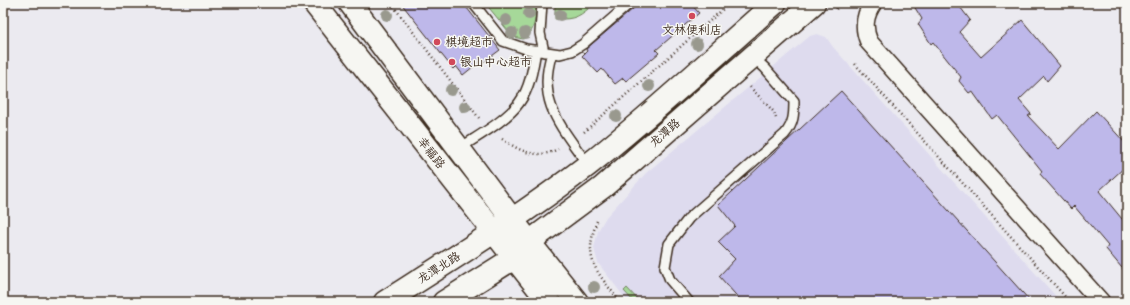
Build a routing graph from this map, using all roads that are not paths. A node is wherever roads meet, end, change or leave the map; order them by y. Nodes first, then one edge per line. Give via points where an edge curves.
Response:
1 (314, 3) edge
2 (350, 3) edge
3 (473, 3) edge
4 (542, 3) edge
5 (630, 3) edge
6 (775, 3) edge
7 (814, 3) edge
8 (873, 3) edge
9 (544, 52) junction
10 (753, 57) junction
11 (460, 148) junction
12 (588, 165) junction
13 (513, 219) junction
14 (494, 233) junction
15 (529, 242) junction
16 (514, 258) junction
17 (385, 302) edge
18 (444, 302) edge
19 (549, 302) edge
20 (577, 302) edge
21 (689, 302) edge
22 (1101, 302) edge

1 - 14 main road, 幸福路
2 - 11 main road
3 - 9 lane via 503,41
4 - 9 lane via 540,33
5 - 9 lane via 572,51 560,54
6 - 12 main road, 龙潭路
7 - 10 main road, 龙潭路
8 - 22 street via 865,21 865,32 869,42
9 - 11 lane via 520,103
9 - 12 lane via 550,102 565,132
10 - 15 main road, 龙潭路 via 603,187
10 - 21 lane via 794,101 794,118 785,134 689,218 669,244 665,267 670,280
11 - 13 main road
12 - 13 main road, 龙潭路
13 - 14 main road, 龙潭路
13 - 15 main road
14 - 16 main road, 幸福路
14 - 17 main road, 龙潭北路
15 - 16 main road, 龙潭路
15 - 20 main road
16 - 18 main road
16 - 19 main road, 幸福路

